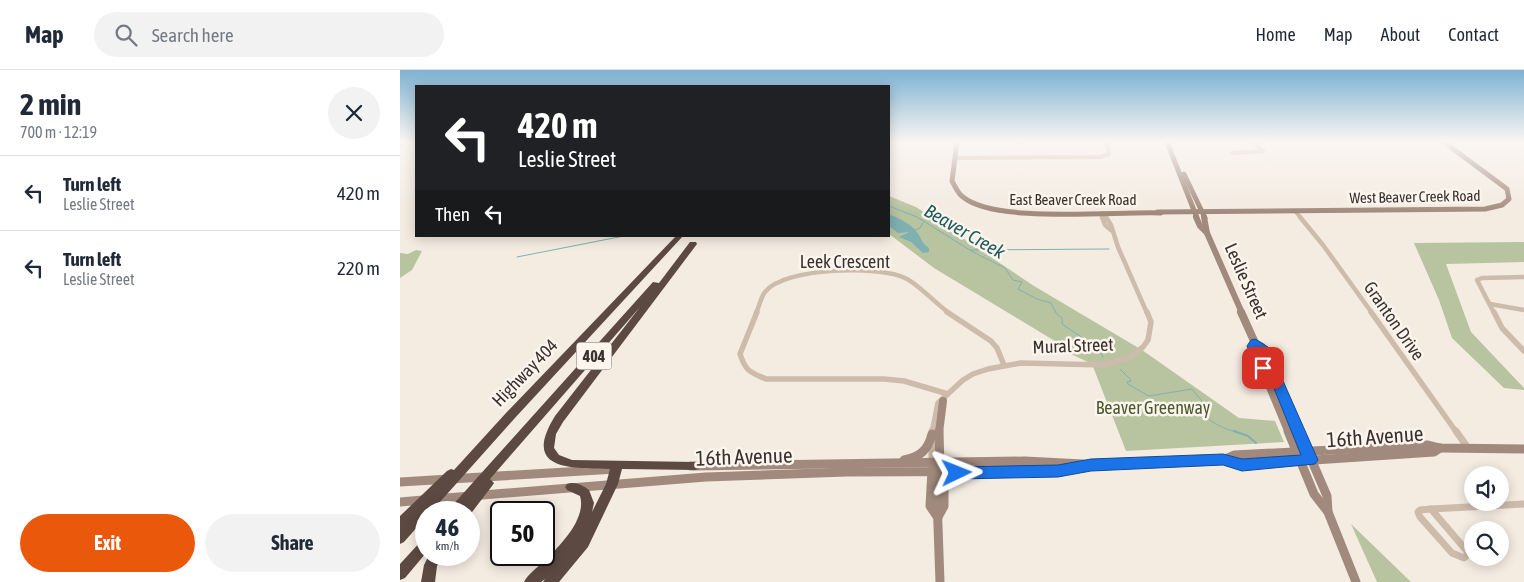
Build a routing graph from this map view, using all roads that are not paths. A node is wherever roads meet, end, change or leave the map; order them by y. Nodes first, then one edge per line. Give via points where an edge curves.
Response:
1 (954, 166) edge
2 (1179, 166) edge
3 (1476, 166) edge
4 (1295, 211) junction
5 (1198, 212) junction
6 (1103, 213) junction
7 (679, 237) edge
8 (696, 240) edge
9 (1524, 277) edge
10 (1490, 304) junction
11 (1524, 310) edge
12 (1255, 343) junction
13 (1524, 351) edge
14 (1004, 365) junction
15 (946, 398) junction
16 (932, 434) junction
17 (1523, 446) edge
18 (1440, 448) junction
19 (1468, 449) junction
20 (1306, 450) junction
21 (1298, 455) junction
22 (1310, 460) junction
23 (881, 463) junction
24 (1091, 465) junction
25 (695, 466) junction
26 (460, 468) joint
27 (616, 468) junction
28 (939, 468) junction
29 (400, 482) edge
30 (612, 484) junction
31 (571, 486) junction
32 (428, 501) edge
33 (469, 501) edge
34 (400, 502) edge
35 (1524, 504) edge
36 (1431, 509) junction
37 (415, 512) edge
38 (1328, 512) junction
39 (415, 517) edge
40 (938, 517) junction
41 (400, 524) edge
42 (400, 538) edge
43 (415, 557) edge
44 (431, 566) edge
45 (400, 574) edge
46 (428, 582) edge
47 (531, 582) edge
48 (550, 582) edge
49 (940, 582) edge
50 (1356, 582) edge

1 - 6 main road, East Beaver Creek Road via 954,190 980,206 1021,214
2 - 5 main road, Leslie Street
3 - 4 main road, West Beaver Creek Road via 1510,194 1502,205 1485,209
4 - 5 main road, West Beaver Creek Road
4 - 19 street, Granton Drive via 1323,245
5 - 6 main road, East Beaver Creek Road
5 - 12 main road, Leslie Street via 1200,226 1207,233
6 - 14 street, Mural Street via 1105,225 1111,230 1151,322 1151,333 1142,350 1120,362 1104,364
7 - 26 highway, Highway 404 / 404
8 - 25 highway via 559,419 547,443 554,457 572,464
8 - 33 highway, 404
9 - 10 street via 1477,280
10 - 11 street
10 - 13 street via 1502,328
12 - 20 main road, Leslie Street via 1262,347
12 - 21 main road, Leslie Street via 1253,346
14 - 15 street, Mural Street via 972,374
14 - 15 street, Leek Crescent via 997,348 930,300 912,282 878,272 802,274 773,284 765,292 740,354 749,372 766,379 904,381
15 - 16 street, Mural Street via 938,403
15 - 28 main road via 940,414
16 - 23 main road via 929,446 922,454
16 - 28 street, Mural Street
17 - 19 main road, 16th Avenue
18 - 19 main road, 16th Avenue
18 - 20 main road, 16th Avenue via 1428,445
18 - 22 main road, 16th Avenue via 1434,452
20 - 21 main road, 16th Avenue
20 - 22 main road, Leslie Street
21 - 22 main road, 16th Avenue
21 - 24 main road, 16th Avenue via 1242,465 1223,460
21 - 38 main road, Leslie Street via 1314,494
22 - 38 main road, Leslie Street via 1327,496
23 - 25 main road, 16th Avenue
23 - 28 main road, 16th Avenue
24 - 28 main road, 16th Avenue via 1058,471
24 - 28 main road, 16th Avenue via 1050,461 1026,466
25 - 27 main road, 16th Avenue
26 - 32 highway
27 - 29 main road, 16th Avenue
27 - 30 highway
28 - 30 main road, 16th Avenue
28 - 40 main road via 944,506
28 - 40 main road via 930,506
30 - 31 main road, 16th Avenue
30 - 48 highway via 584,543
31 - 34 main road, 16th Avenue
31 - 47 highway via 584,491 588,498 588,511 557,559
35 - 36 street
36 - 36 street via 1420,510 1420,517 1452,553 1461,558 1467,557 1466,550
37 - 41 highway
38 - 50 main road, Leslie Street
39 - 42 highway
40 - 49 main road
43 - 45 highway
44 - 46 highway

